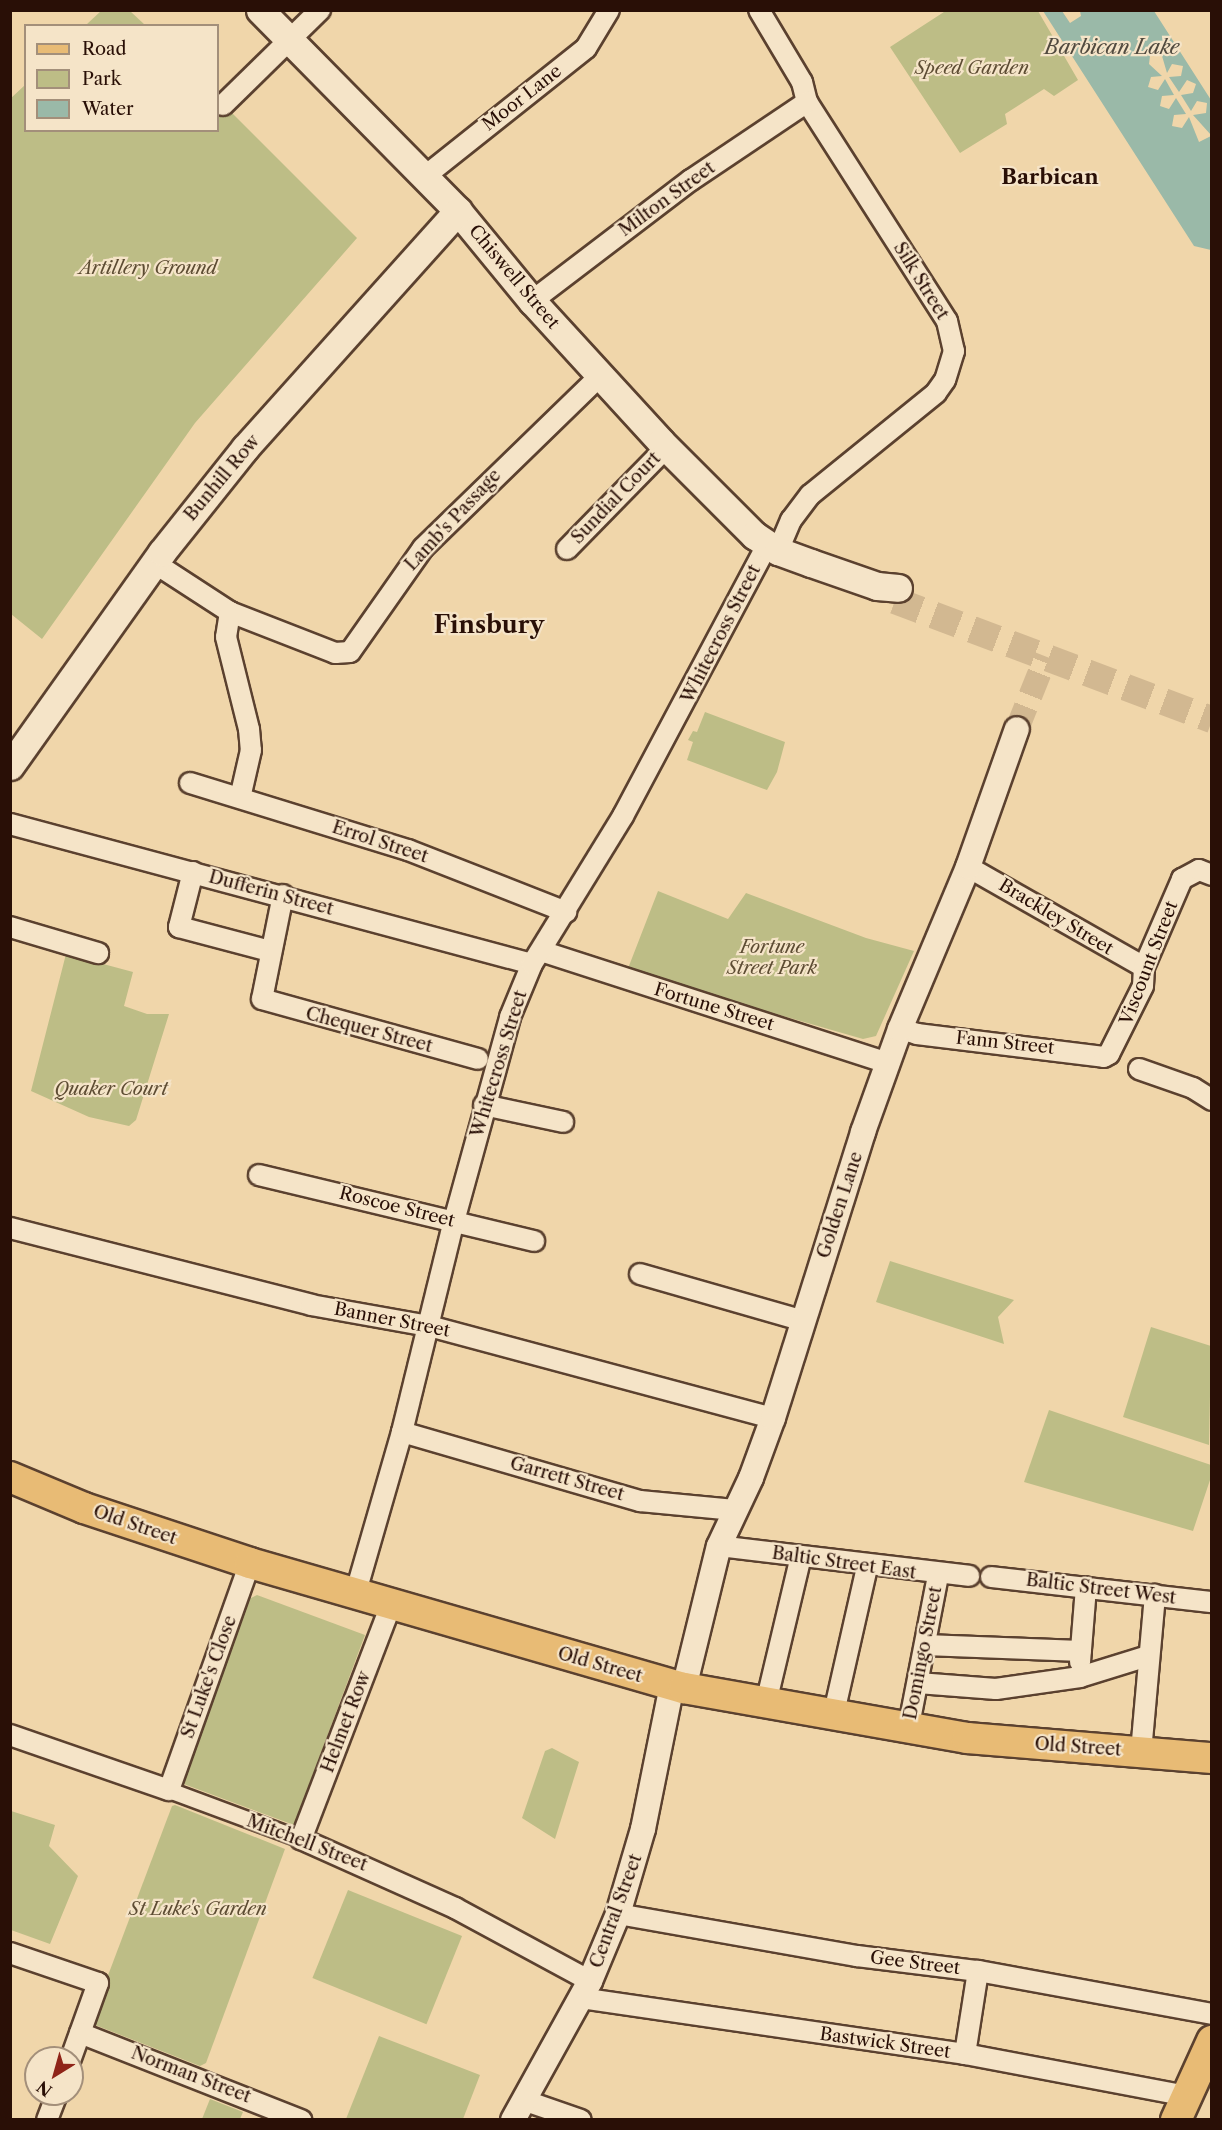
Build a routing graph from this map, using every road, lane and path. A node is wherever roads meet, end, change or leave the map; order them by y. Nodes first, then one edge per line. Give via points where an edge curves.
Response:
1 (261, 10) edge
2 (320, 10) edge
3 (759, 10) edge
4 (607, 11) edge
5 (290, 41) junction
6 (807, 102) junction
7 (223, 105) dead end
8 (424, 177) junction
9 (458, 211) junction
10 (532, 301) junction
11 (601, 375) junction
12 (666, 448) junction
13 (772, 548) junction
14 (567, 549) dead end
15 (153, 562) junction
16 (890, 591) tunnel mouth
17 (230, 612) junction
18 (1017, 729) tunnel mouth
19 (10, 766) edge
20 (190, 783) dead end
21 (240, 798) junction
22 (10, 824) edge
23 (968, 867) junction
24 (194, 872) junction
25 (1212, 875) edge
26 (283, 895) junction
27 (566, 912) junction
28 (10, 927) edge
29 (270, 951) junction
30 (98, 953) dead end
31 (536, 958) junction
32 (1144, 967) junction
33 (900, 1029) junction
34 (1110, 1054) joint
35 (478, 1059) dead end
36 (887, 1064) junction
37 (1138, 1069) dead end
38 (1212, 1100) edge
39 (484, 1105) junction
40 (563, 1122) dead end
41 (259, 1175) dead end
42 (454, 1221) junction
43 (10, 1228) edge
44 (534, 1241) dead end
45 (640, 1274) dead end
46 (804, 1321) junction
47 (429, 1326) junction
48 (773, 1418) junction
49 (402, 1432) junction
50 (10, 1477) edge
51 (735, 1510) junction
52 (719, 1546) junction
53 (801, 1556) junction
54 (250, 1563) junction
55 (867, 1567) junction
56 (938, 1576) junction
57 (969, 1576) dead end
58 (991, 1577) dead end
59 (1086, 1587) junction
60 (355, 1595) junction
61 (1155, 1595) junction
62 (1212, 1602) edge
63 (391, 1605) junction
64 (925, 1645) junction
65 (1081, 1651) junction
66 (1148, 1656) junction
67 (1080, 1677) junction
68 (918, 1683) junction
69 (678, 1686) junction
70 (766, 1703) junction
71 (833, 1717) junction
72 (908, 1730) junction
73 (10, 1735) edge
74 (1141, 1752) junction
75 (1212, 1758) edge
76 (168, 1790) junction
77 (301, 1839) junction
78 (618, 1914) junction
79 (10, 1953) edge
80 (978, 1971) junction
81 (585, 1989) junction
82 (1212, 2014) edge
83 (80, 2033) junction
84 (75, 2046) edge
85 (965, 2055) junction
86 (1209, 2055) edge
87 (1182, 2108) edge
88 (518, 2110) edge
89 (302, 2120) edge
90 (581, 2120) edge

1 - 5 main road, Chiswell Street
2 - 5 street
3 - 6 street, Silk Street via 802,82
4 - 8 street, Moor Lane via 597,35
5 - 7 street
5 - 8 main road, Chiswell Street
6 - 10 street, Milton Street via 691,180
6 - 13 street, Silk Street via 947,321 954,351 945,380 936,393 810,495
8 - 9 main road, Chiswell Street
9 - 10 main road, Chiswell Street
9 - 15 main road, Bunhill Row via 245,448
10 - 11 main road, Chiswell Street
11 - 12 main road, Chiswell Street
11 - 17 street, Lamb's Passage via 423,548 350,652 335,653
12 - 13 main road, Chiswell Street
12 - 14 street, Sundial Court
13 - 16 main road
13 - 27 street, Whitecross Street
15 - 17 street, Lamb's Passage
15 - 19 main road, Bunhill Row
17 - 21 street via 226,637 251,750
18 - 23 street, Golden Lane
20 - 21 street, Errol Street
21 - 27 street, Errol Street via 408,850
22 - 24 street, Dufferin Street
23 - 32 street, Brackley Street
23 - 33 street, Golden Lane
24 - 26 street, Dufferin Street
24 - 29 street via 179,927
25 - 32 street, Viscount Street via 1199,870 1182,879
26 - 29 street
26 - 31 street, Dufferin Street
27 - 31 street, Whitecross Street
28 - 30 street
29 - 35 street, Chequer Street via 262,999
31 - 36 street, Fortune Street
31 - 39 street, Whitecross Street via 510,1017
32 - 34 street, Viscount Street via 1143,986
33 - 34 street, Fann Street
33 - 36 street, Golden Lane
36 - 46 street, Golden Lane
37 - 38 street via 1193,1088
39 - 40 street
39 - 42 street, Whitecross Street
41 - 42 street, Roscoe Street
42 - 44 street, Roscoe Street
42 - 47 street, Whitecross Street
43 - 47 street, Banner Street via 311,1305
45 - 46 street
46 - 48 street, Golden Lane
47 - 48 street, Banner Street
47 - 49 street, Whitecross Street
48 - 51 street, Golden Lane
49 - 51 street, Garrett Street via 640,1501
49 - 60 street, Whitecross Street
50 - 54 main road, Old Street via 95,1511
51 - 52 street, Golden Lane
52 - 53 street, Baltic Street East
52 - 69 street, Golden Lane
53 - 55 street, Baltic Street East
53 - 70 street
54 - 60 main road, Old Street
54 - 76 street, St Luke's Close
55 - 56 street, Baltic Street East
55 - 71 street
56 - 57 street, Baltic Street East
56 - 64 street, Domingo Street
58 - 59 street, Baltic Street West
59 - 61 street, Baltic Street West
59 - 65 street
60 - 63 main road, Old Street
61 - 62 street, Baltic Street West
61 - 66 street
63 - 69 main road, Old Street
63 - 77 street, Helmet Row
64 - 65 street
64 - 68 street, Domingo Street
65 - 67 street
66 - 67 street
66 - 74 street
67 - 68 street via 996,1689
68 - 72 street, Domingo Street
69 - 70 main road, Old Street
69 - 78 street, Central Street
70 - 71 main road, Old Street
71 - 72 main road, Old Street
72 - 74 main road, Old Street
73 - 76 street, Mitchell Street
74 - 75 main road, Old Street
76 - 77 street, Mitchell Street
77 - 81 street, Mitchell Street via 455,1908
78 - 80 street, Gee Street via 857,1956
78 - 81 street, Central Street
79 - 83 street via 98,1983
80 - 82 street, Gee Street
80 - 85 street
81 - 85 street, Bastwick Street
81 - 88 street, Central Street
83 - 84 street
83 - 89 street, Norman Street
85 - 87 street, Bastwick Street
86 - 87 main road
88 - 90 street

